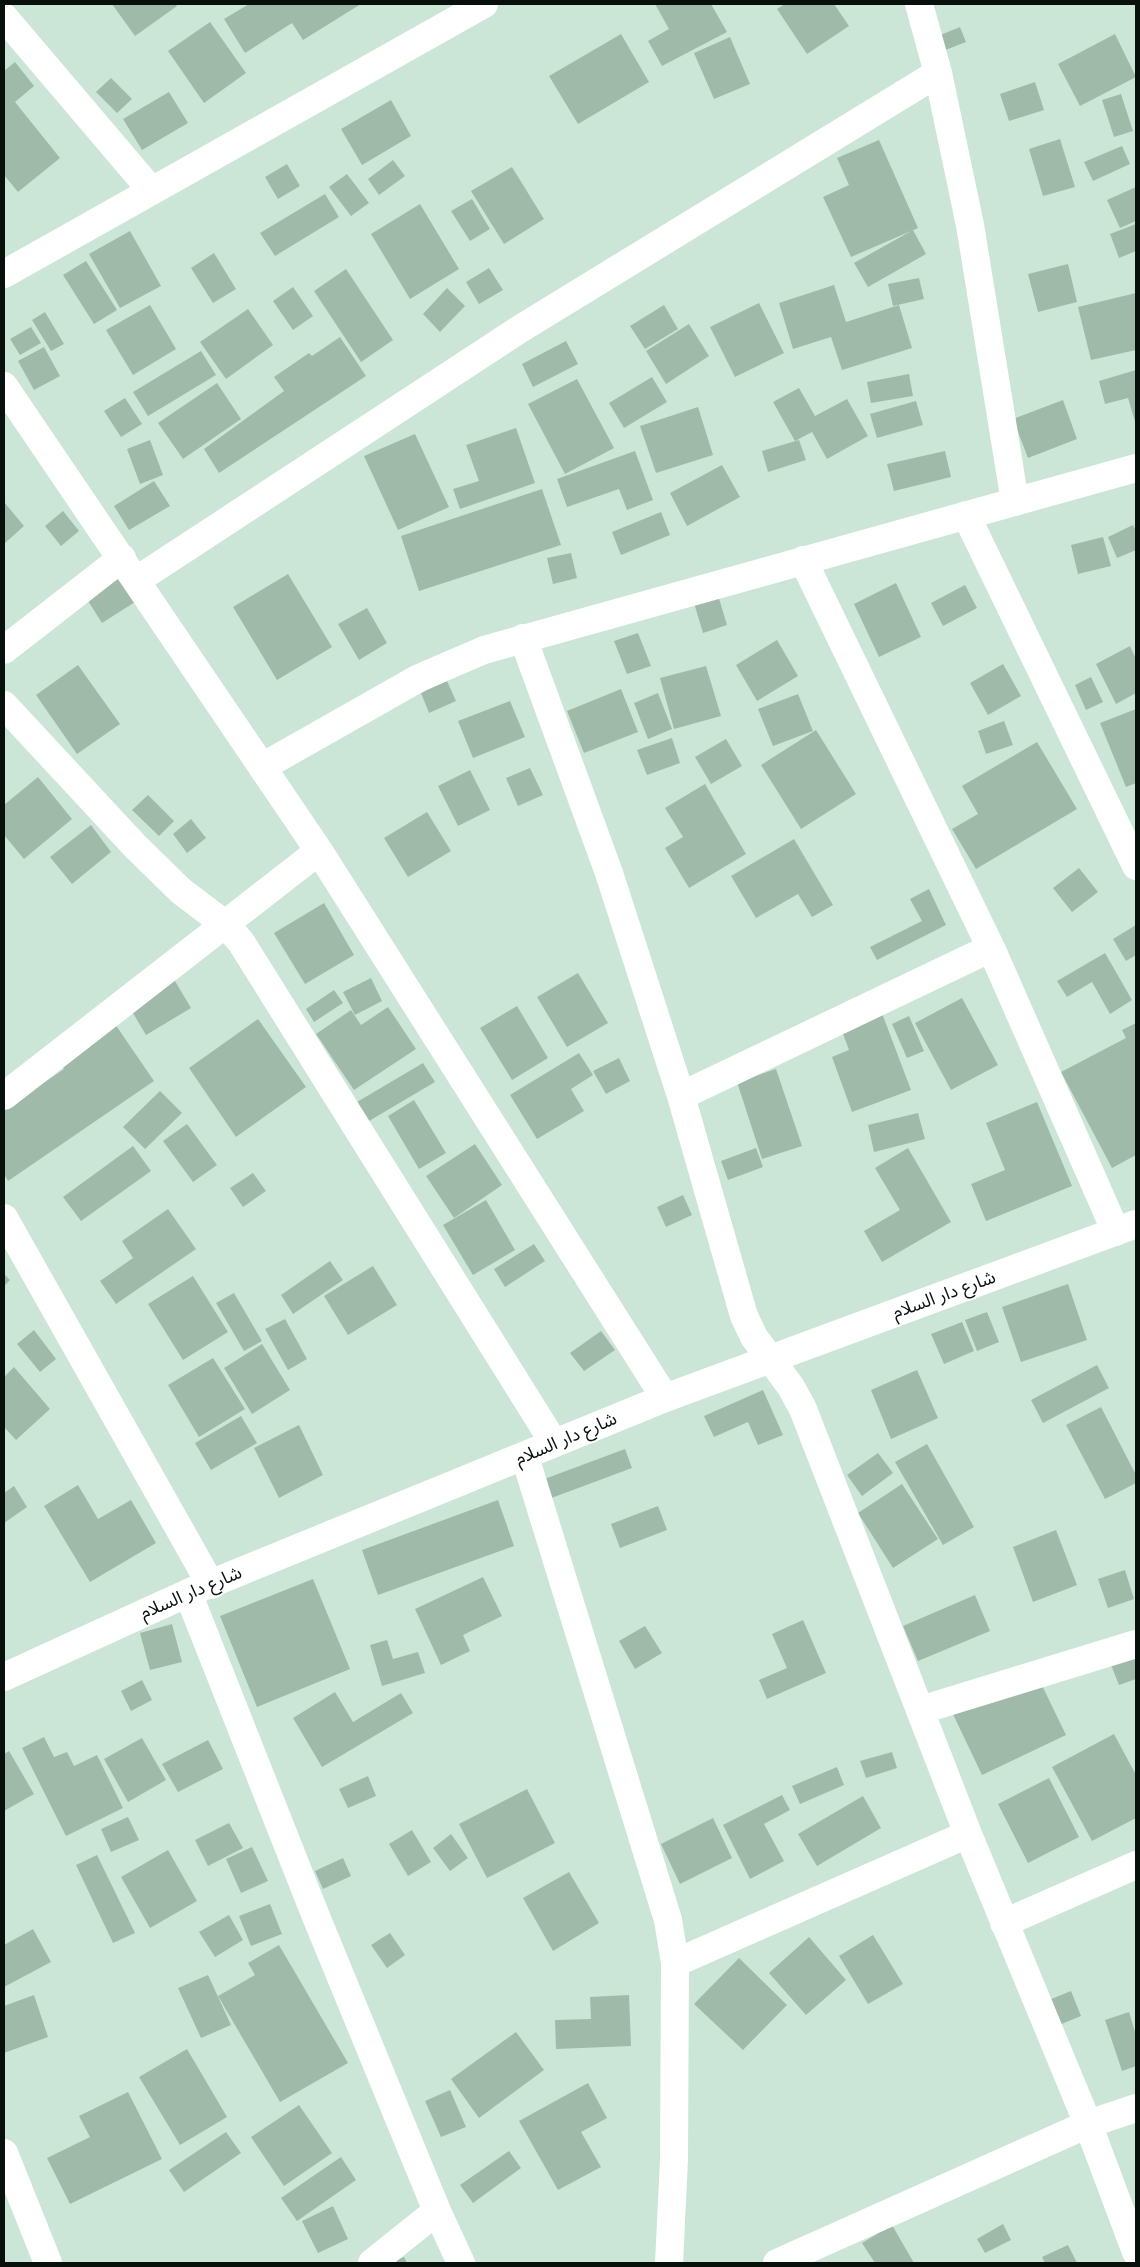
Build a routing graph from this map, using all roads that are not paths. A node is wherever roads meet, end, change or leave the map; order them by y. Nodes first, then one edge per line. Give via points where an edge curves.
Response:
1 (484, 4) edge
2 (919, 4) edge
3 (4, 16) edge
4 (938, 73) junction
5 (151, 190) junction
6 (4, 274) edge
7 (4, 386) edge
8 (1136, 468) edge
9 (1015, 502) junction
10 (966, 515) junction
11 (122, 558) junction
12 (803, 560) junction
13 (137, 580) junction
14 (523, 638) junction
15 (4, 650) edge
16 (4, 705) edge
17 (262, 767) junction
18 (319, 851) junction
19 (1136, 866) edge
20 (226, 924) junction
21 (991, 948) junction
22 (4, 1096) edge
23 (681, 1096) junction
24 (4, 1218) edge
25 (1126, 1228) edge
26 (770, 1359) junction
27 (665, 1398) junction
28 (554, 1443) junction
29 (525, 1457) junction
30 (199, 1589) junction
31 (1136, 1644) edge
32 (4, 1677) edge
33 (921, 1710) junction
34 (968, 1834) junction
35 (1136, 1865) edge
36 (1004, 1923) junction
37 (675, 1963) junction
38 (1136, 2108) edge
39 (1088, 2124) junction
40 (4, 2152) edge
41 (437, 2211) junction
42 (1136, 2252) edge
43 (48, 2263) edge
44 (372, 2263) edge
45 (461, 2263) edge
46 (669, 2263) edge
47 (777, 2263) edge

1 - 5 street
2 - 4 street
3 - 5 street
4 - 9 street via 970,225
4 - 13 street via 520,328
5 - 6 street
7 - 11 street
8 - 9 street
9 - 10 street
10 - 12 street
10 - 19 street
11 - 13 street
11 - 15 street
12 - 14 street
12 - 21 street
13 - 17 street
14 - 17 street via 442,667
14 - 23 street via 609,872
16 - 20 street via 180,891
17 - 18 street
18 - 20 street
18 - 27 street
20 - 22 street
20 - 28 street via 241,942
21 - 23 street
21 - 25 street
23 - 26 street via 744,1316
24 - 30 street
25 - 26 street, شارع دار السلام
26 - 27 street, شارع دار السلام
26 - 33 street via 803,1409
27 - 28 street, شارع دار السلام
28 - 29 street, شارع دار السلام
29 - 30 street, شارع دار السلام
29 - 37 street via 661,1893
30 - 32 street, شارع دار السلام
30 - 41 street via 315,1914
31 - 33 street
33 - 34 street
34 - 36 street
34 - 37 street
35 - 36 street
36 - 39 street
37 - 46 street via 674,2160
38 - 39 street
39 - 42 street
39 - 47 street
40 - 43 street
41 - 44 street
41 - 45 street

